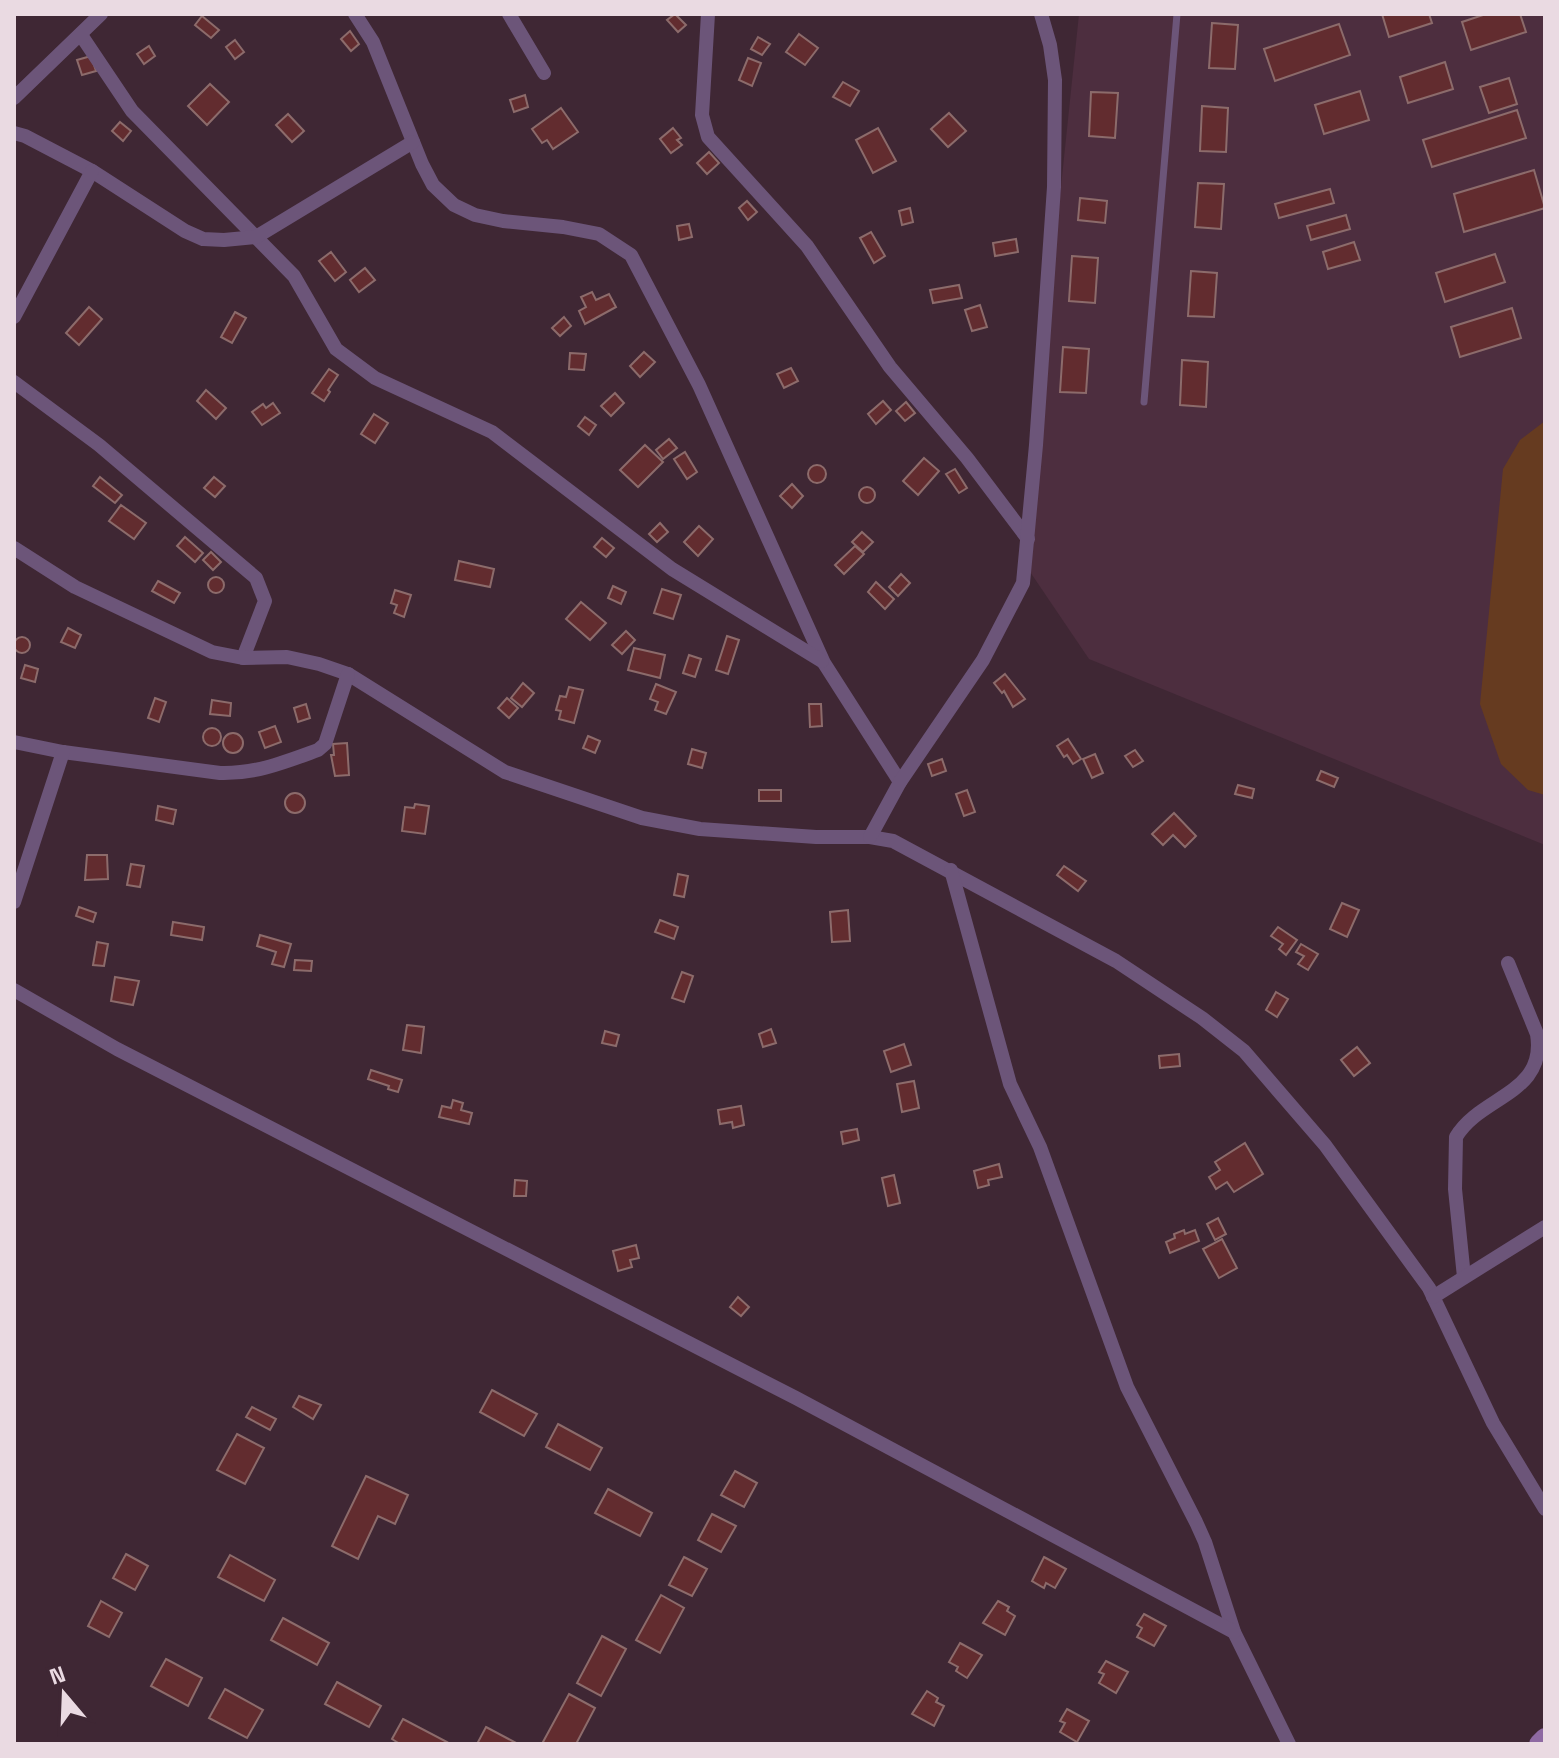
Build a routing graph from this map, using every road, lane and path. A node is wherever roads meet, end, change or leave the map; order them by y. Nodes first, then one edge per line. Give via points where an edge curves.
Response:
1 (101, 14) edge
2 (355, 14) edge
3 (509, 14) edge
4 (708, 14) edge
5 (1041, 14) edge
6 (1177, 14) edge
7 (81, 35) junction
8 (544, 73) dead end
9 (14, 98) edge
10 (14, 133) edge
11 (413, 142) junction
12 (92, 171) junction
13 (256, 237) junction
14 (14, 317) edge
15 (14, 382) edge
16 (1144, 402) dead end
17 (1028, 539) junction
18 (14, 548) edge
19 (243, 658) junction
20 (824, 663) junction
21 (348, 674) junction
22 (14, 742) edge
23 (63, 752) junction
24 (900, 782) junction
25 (870, 837) junction
26 (951, 870) junction
27 (14, 902) edge
28 (1508, 963) dead end
29 (14, 990) edge
30 (1545, 1227) edge
31 (1464, 1277) junction
32 (1433, 1297) junction
33 (1545, 1509) edge
34 (1234, 1632) junction
35 (1545, 1738) edge
36 (1289, 1744) edge
37 (1539, 1744) edge

1 - 7 street
2 - 11 street via 373,42
3 - 8 street
4 - 17 street via 702,115 708,137 807,246 890,367
5 - 17 street via 1050,45 1057,118
6 - 16 lane
7 - 9 street
7 - 13 street via 132,111
10 - 12 street
11 - 13 street
11 - 20 street via 433,185 454,205 503,221 599,234 631,255 699,385
12 - 13 street via 203,239
12 - 14 street
13 - 20 street via 294,276 336,349 375,378 492,432 672,569
15 - 19 street via 99,445 256,578 265,601
17 - 24 street via 1023,583 1005,622
18 - 19 street via 75,587 212,652
19 - 21 street via 287,657
20 - 24 street
21 - 23 street via 325,744 270,768 220,773
21 - 25 street via 505,772 642,818 700,829
22 - 23 street
23 - 27 street
24 - 25 street
25 - 26 street via 893,841
26 - 32 street via 1116,961 1244,1051 1325,1145
26 - 34 street via 1010,1084 1040,1147 1127,1387 1205,1542
28 - 31 street via 1537,1034 1537,1063 1529,1076 1456,1137 1456,1214
29 - 34 street via 117,1049 796,1398
30 - 31 street
31 - 32 street
32 - 33 street via 1493,1423
34 - 36 street
35 - 37 street

